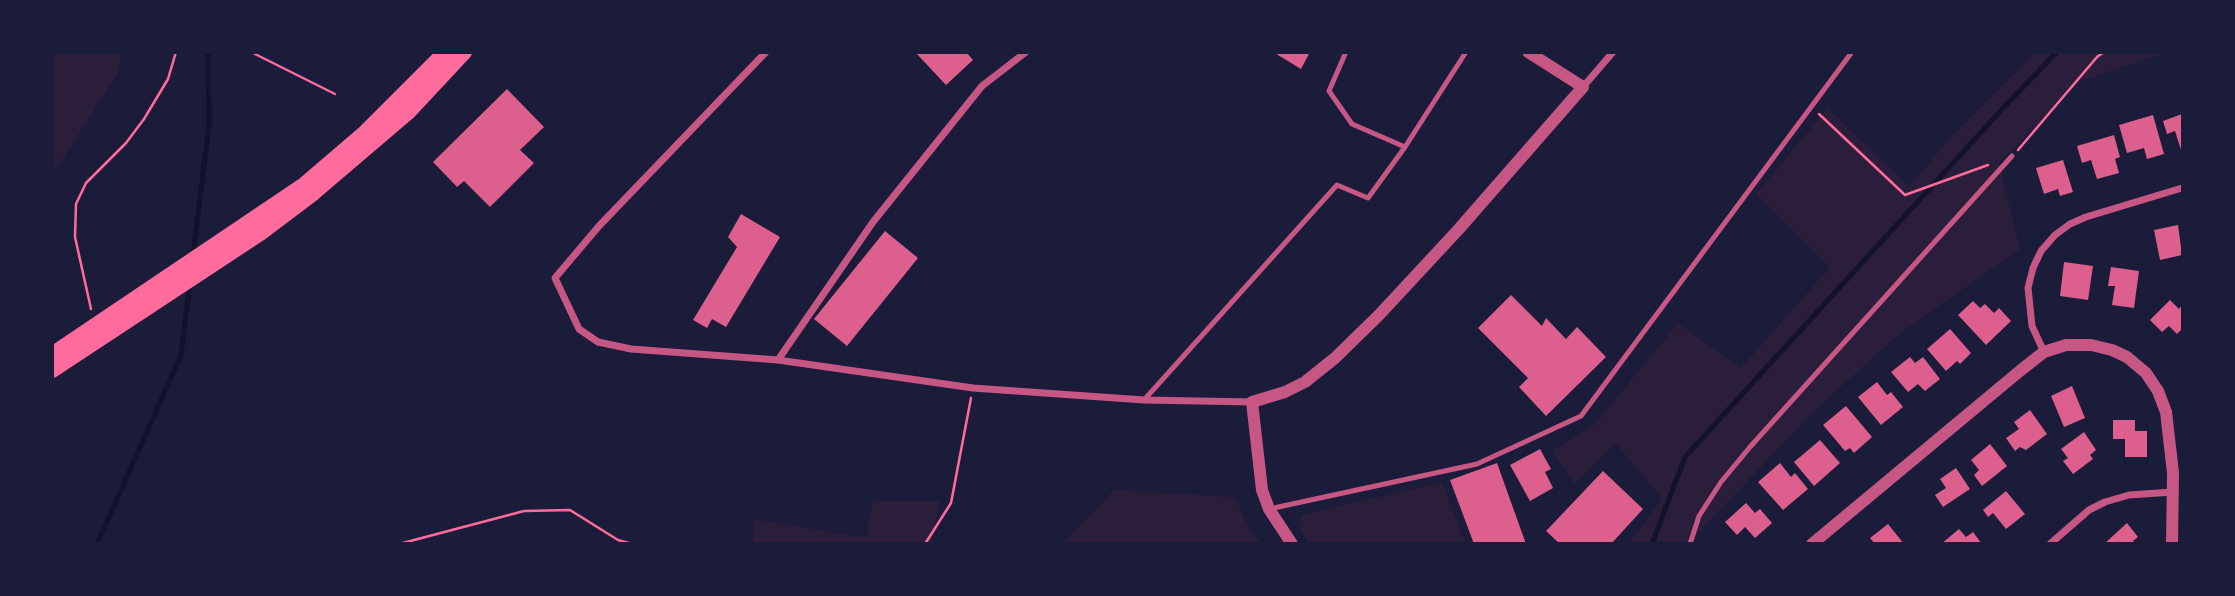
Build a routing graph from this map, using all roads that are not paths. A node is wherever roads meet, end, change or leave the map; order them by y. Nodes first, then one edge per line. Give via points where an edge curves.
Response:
1 (446, 52) edge
2 (464, 52) edge
3 (766, 52) edge
4 (1026, 52) edge
5 (1346, 52) edge
6 (1466, 52) edge
7 (1613, 52) edge
8 (1852, 52) edge
9 (1536, 55) edge
10 (1583, 87) junction
11 (1405, 147) junction
12 (2012, 156) road end
13 (2182, 188) edge
14 (2044, 352) junction
15 (52, 355) edge
16 (778, 360) junction
17 (52, 370) edge
18 (1144, 400) junction
19 (1252, 402) junction
20 (2173, 492) junction
21 (1269, 509) junction
22 (1292, 544) edge
23 (1690, 544) edge
24 (1812, 544) edge
25 (2050, 544) edge
26 (2172, 544) edge

1 - 15 main road via 366,132 303,186
2 - 17 main road via 408,112 313,193
3 - 16 street via 555,278 579,329 598,341 632,349
4 - 16 street via 973,96 873,222
5 - 11 lane via 1329,90 1352,124
6 - 11 lane
7 - 10 street
8 - 21 lane via 1581,416 1477,464
9 - 10 street
10 - 19 street via 1458,230 1335,358 1295,387
11 - 18 lane via 1368,198 1337,185
12 - 23 lane via 1750,447 1699,516
13 - 14 street via 2070,224 2041,251 2028,288 2032,326
14 - 20 street via 2066,345 2091,345 2127,357 2146,373 2165,412
14 - 24 street
16 - 18 street via 973,388
18 - 19 street
19 - 21 street via 1262,489
20 - 25 street via 2105,502
20 - 26 street
21 - 22 street

